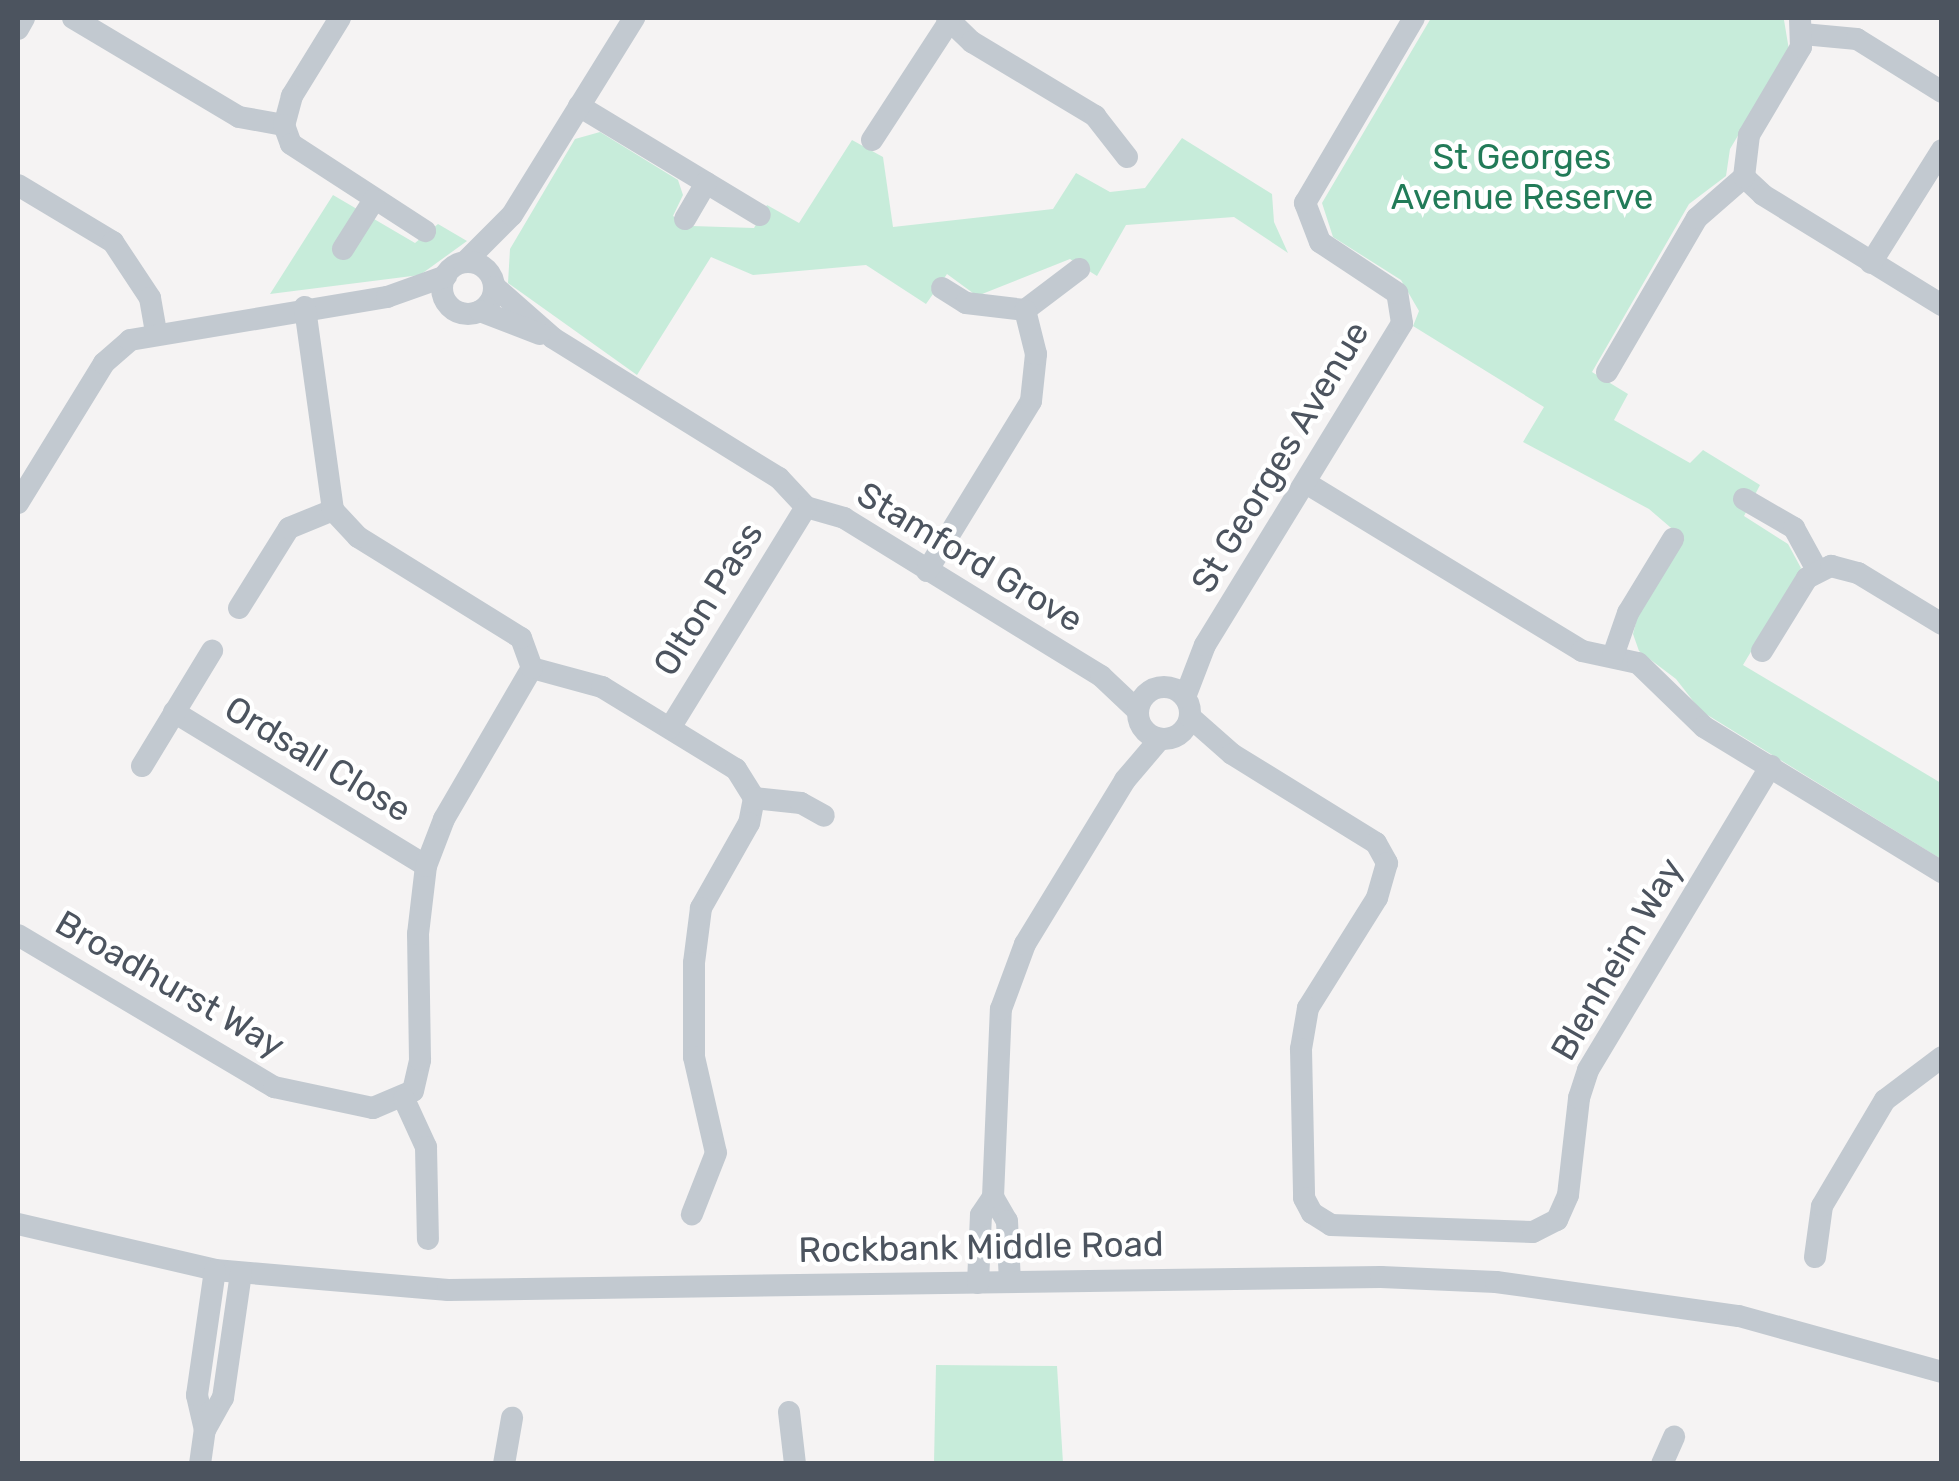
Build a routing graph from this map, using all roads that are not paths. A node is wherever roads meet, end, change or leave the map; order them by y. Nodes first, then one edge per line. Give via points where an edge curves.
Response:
1 (24, 18) edge
2 (73, 18) edge
3 (340, 18) edge
4 (634, 18) edge
5 (1414, 18) edge
6 (948, 20) edge
7 (1801, 26) edge
8 (18, 29) edge
9 (1942, 92) edge
10 (580, 106) junction
11 (284, 126) junction
12 (872, 140) dead end
13 (1942, 150) edge
14 (1127, 157) dead end
15 (1744, 177) junction
16 (706, 183) junction
17 (18, 185) edge
18 (374, 200) junction
19 (512, 215) junction
20 (760, 215) dead end
21 (684, 219) dead end
22 (424, 231) dead end
23 (343, 249) dead end
24 (1872, 263) junction
25 (456, 269) junction
26 (1079, 270) dead end
27 (493, 281) junction
28 (942, 288) dead end
29 (386, 297) junction
30 (448, 305) junction
31 (1942, 306) edge
32 (305, 307) junction
33 (1025, 310) junction
34 (480, 311) junction
35 (156, 330) junction
36 (552, 338) junction
37 (1607, 372) dead end
38 (1306, 483) junction
39 (1744, 499) dead end
40 (18, 502) edge
41 (806, 507) junction
42 (333, 510) junction
43 (1672, 539) dead end
44 (927, 570) junction
45 (1817, 570) junction
46 (238, 608) dead end
47 (1942, 624) edge
48 (212, 651) dead end
49 (1762, 651) dead end
50 (1613, 656) junction
51 (532, 668) junction
52 (174, 712) junction
53 (1164, 713) junction
54 (670, 728) junction
55 (142, 766) dead end
56 (1771, 766) junction
57 (754, 798) junction
58 (824, 816) dead end
59 (426, 866) junction
60 (1942, 872) edge
61 (18, 935) edge
62 (1942, 1057) edge
63 (404, 1099) junction
64 (993, 1197) junction
65 (692, 1214) dead end
66 (18, 1224) edge
67 (428, 1239) dead end
68 (1815, 1257) dead end
69 (215, 1270) junction
70 (241, 1273) junction
71 (1010, 1282) junction
72 (978, 1283) junction
73 (1942, 1372) edge
74 (790, 1412) dead end
75 (512, 1418) dead end
76 (206, 1430) junction
77 (1674, 1437) dead end
78 (200, 1464) edge
79 (504, 1464) edge
80 (795, 1464) edge
81 (1662, 1464) edge

1 - 8 street
2 - 11 street via 238,118
3 - 11 street via 292,96
4 - 10 street
5 - 38 street, St Georges Avenue via 1306,204 1320,242 1386,282 1402,309 1396,336
6 - 12 street
6 - 14 street via 1095,116
7 - 9 street via 1857,39
7 - 15 street via 1792,67 1749,135
10 - 16 street
10 - 19 street
11 - 18 street via 302,155
13 - 24 street
15 - 24 street
15 - 37 street via 1698,218
16 - 20 street
16 - 21 street
17 - 35 street via 113,242 150,298
18 - 22 street
18 - 23 street
19 - 25 street
19 - 27 street
24 - 31 street
25 - 27 street, Stamford Grove
25 - 29 street
25 - 30 street
26 - 33 street
27 - 34 street
27 - 36 street, Stamford Grove
28 - 33 street via 966,303
29 - 30 street, Stamford Grove
29 - 32 street
30 - 34 street, Stamford Grove via 463,313
32 - 35 street
32 - 42 street
33 - 44 street via 1036,354 1031,401
34 - 36 street, Stamford Grove
35 - 40 street via 130,340 104,363
36 - 41 street, Stamford Grove via 779,478
38 - 50 street via 1582,651
38 - 53 street, St Georges Avenue
39 - 45 street via 1794,528
41 - 44 street, Stamford Grove via 844,518
41 - 54 street, Olton Pass
42 - 46 street via 289,528
42 - 51 street via 358,537 521,638
43 - 50 street via 1628,613
44 - 53 street, Stamford Grove
45 - 47 street via 1845,566
45 - 49 street
48 - 52 street, Ordsall Close
50 - 56 street via 1647,670 1684,713
51 - 54 street via 580,676
51 - 59 street via 444,820
52 - 55 street, Ordsall Close
52 - 59 street, Ordsall Close
53 - 56 street, Blenheim Way via 1376,843 1387,864 1377,898 1308,1008 1301,1049 1306,1205 1331,1225 1534,1232 1563,1211 1588,1070
53 - 64 street, St Georges Avenue via 1025,944 1001,1009
54 - 57 street via 736,769
56 - 60 street
57 - 58 street via 801,803
57 - 65 street via 749,823 707,893 699,926 694,1058 716,1154
59 - 63 street via 418,934 420,1060
61 - 63 street, Broadhurst Way via 274,1087 373,1108
62 - 68 street via 1885,1100 1822,1206
63 - 67 street via 426,1146
64 - 71 street, St Georges Avenue via 1007,1221
64 - 72 street, St Georges Avenue via 981,1215
66 - 69 street, Rockbank Middle Road
69 - 70 street, Rockbank Middle Road
69 - 76 street via 197,1394
70 - 72 street, Rockbank Middle Road via 448,1290
70 - 76 street via 222,1398
71 - 72 street, Rockbank Middle Road
71 - 73 street, Rockbank Middle Road via 1496,1282 1739,1316
74 - 80 street
75 - 79 street
76 - 78 street
77 - 81 street

